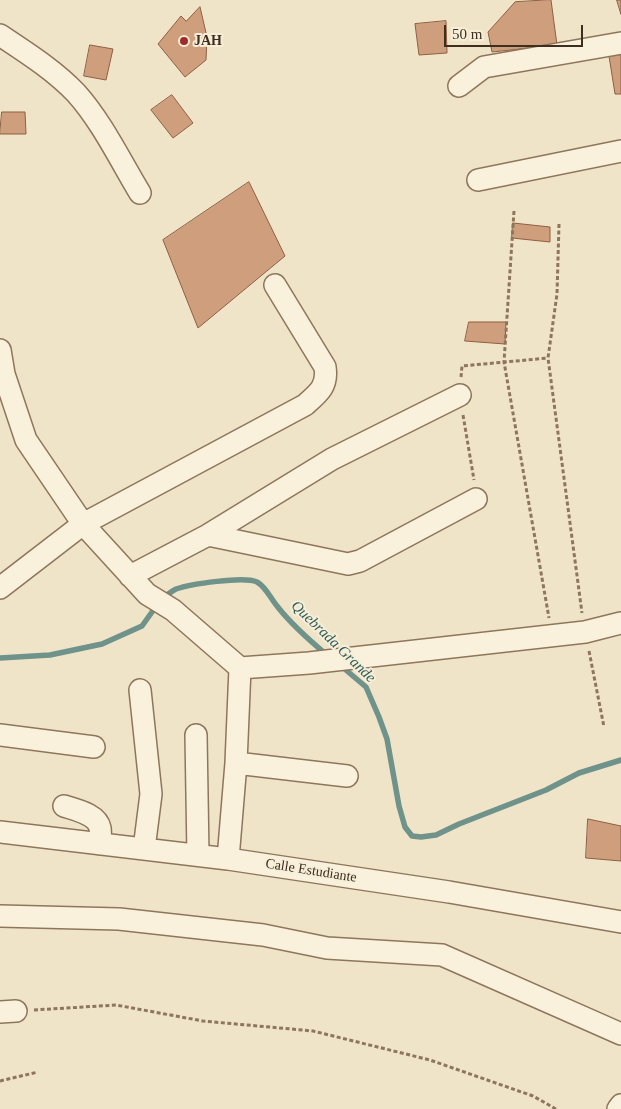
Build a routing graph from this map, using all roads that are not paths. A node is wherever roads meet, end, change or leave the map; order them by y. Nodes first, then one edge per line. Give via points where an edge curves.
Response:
1 (0, 35) edge
2 (621, 43) edge
3 (459, 86) dead end
4 (621, 151) edge
5 (478, 180) dead end
6 (140, 194) dead end
7 (275, 285) dead end
8 (0, 350) edge
9 (460, 395) road end
10 (476, 499) road end
11 (83, 524) junction
12 (208, 535) junction
13 (130, 576) junction
14 (0, 588) edge
15 (621, 623) edge
16 (240, 668) junction
17 (140, 690) dead end
18 (0, 735) edge
19 (196, 735) dead end
20 (94, 747) dead end
21 (236, 762) junction
22 (347, 776) dead end
23 (64, 806) dead end
24 (0, 832) edge
25 (100, 844) junction
26 (144, 849) junction
27 (198, 855) junction
28 (228, 859) junction
29 (0, 916) edge
30 (621, 922) edge
31 (621, 1034) edge
32 (621, 1105) edge
33 (618, 1109) edge

1 - 6 street via 48,67 76,93
2 - 3 street via 484,66
4 - 5 street
7 - 11 street via 325,367 327,378 323,388 306,405
8 - 11 street via 4,374 26,440
9 - 12 street via 332,459
10 - 12 street via 360,561 348,564
11 - 13 street
11 - 14 street
12 - 13 street
13 - 16 street via 147,594 173,610
15 - 16 street via 552,636
16 - 21 street
17 - 26 street via 151,794
18 - 20 street
19 - 27 street
21 - 22 street
21 - 28 street
23 - 25 street via 88,814 98,822
24 - 25 street, Calle Estudiante
25 - 26 street, Calle Estudiante
26 - 27 street, Calle Estudiante
27 - 28 street, Calle Estudiante
28 - 30 street, Calle Estudiante
29 - 31 street via 119,919 263,935 326,948 442,955
32 - 33 street

